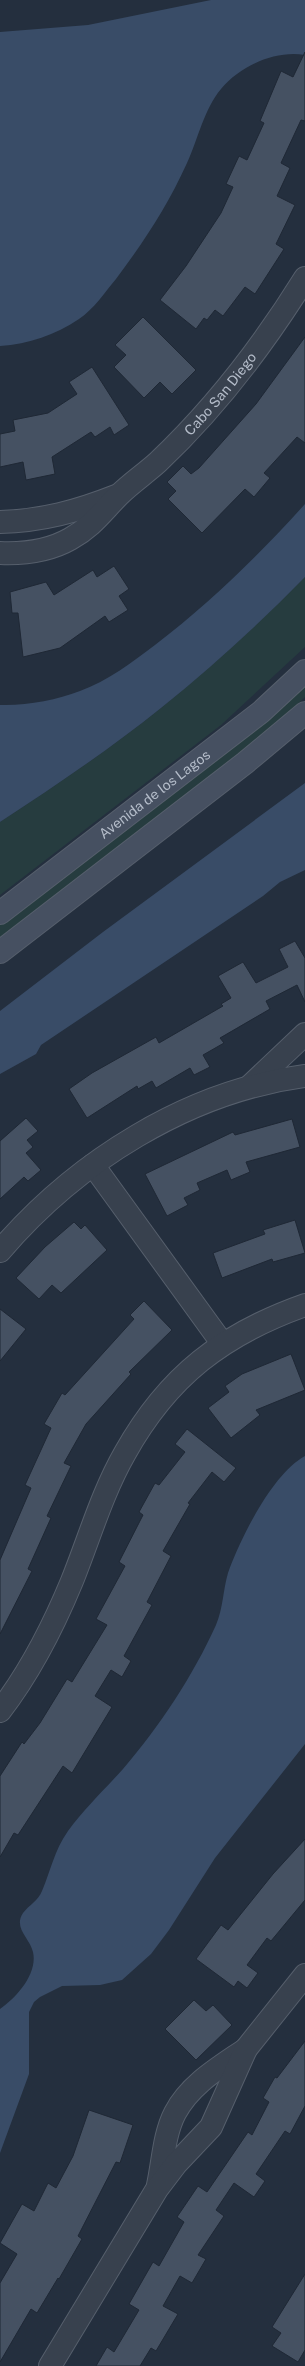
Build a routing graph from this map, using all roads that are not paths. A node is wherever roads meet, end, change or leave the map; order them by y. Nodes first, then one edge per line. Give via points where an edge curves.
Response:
1 (305, 278) edge
2 (119, 495) junction
3 (0, 522) edge
4 (0, 553) edge
5 (305, 671) edge
6 (305, 713) edge
7 (0, 913) edge
8 (0, 952) edge
9 (305, 1034) edge
10 (305, 1076) edge
11 (250, 1086) junction
12 (92, 1165) junction
13 (0, 1251) edge
14 (305, 1305) edge
15 (222, 1343) junction
16 (0, 1711) edge
17 (305, 1975) edge
18 (246, 2049) junction
19 (157, 2189) junction
20 (50, 2366) edge

1 - 2 street, Cabo San Diego via 254,353 200,418 158,462
2 - 3 street, Cabo San Diego via 77,511 38,520
2 - 4 street, Cabo San Diego via 94,523 69,540 41,551
5 - 7 street, Avenida de los Lagos via 261,712
6 - 8 street via 239,768
9 - 11 street
10 - 11 street
11 - 12 street via 190,1109
12 - 13 street via 39,1208
12 - 15 street
14 - 15 street via 249,1327
15 - 16 street via 191,1368 164,1396 124,1453 56,1617 22,1679
17 - 18 street
18 - 19 street via 211,2127 176,2164
18 - 19 street via 197,2084 176,2113 167,2139
19 - 20 street

